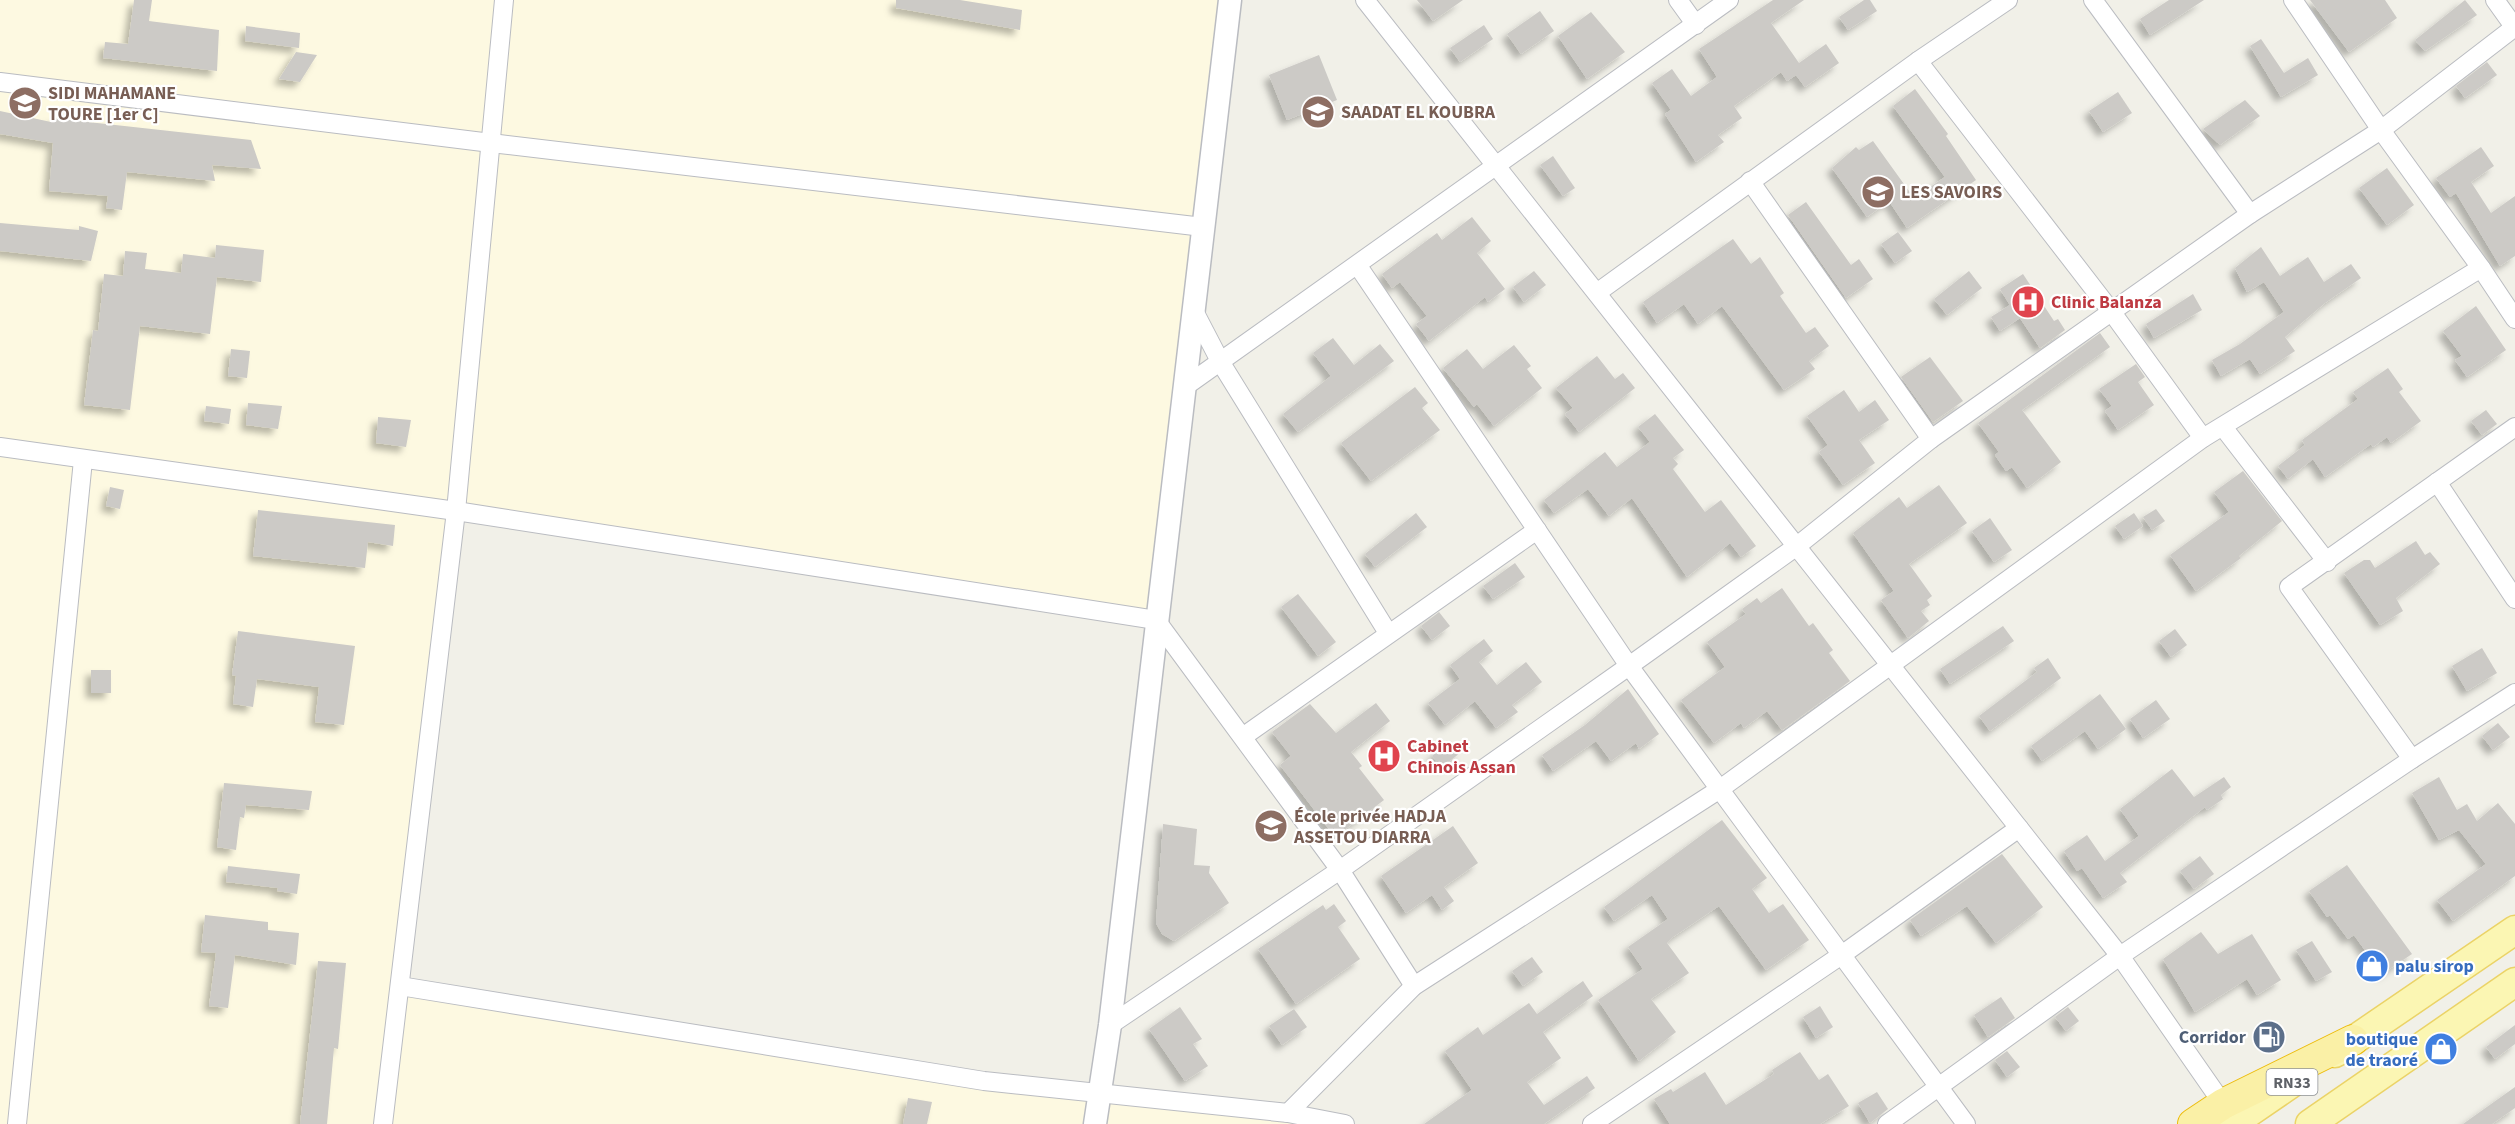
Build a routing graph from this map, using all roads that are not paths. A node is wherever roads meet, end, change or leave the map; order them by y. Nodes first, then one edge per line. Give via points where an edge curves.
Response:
1 (504, 0) edge
2 (1230, 0) edge
3 (1365, 0) edge
4 (1678, 0) edge
5 (1729, 0) edge
6 (2008, 0) edge
7 (2093, 0) edge
8 (2293, 0) edge
9 (2495, 0) edge
10 (1696, 25) junction
11 (2515, 27) edge
12 (1918, 61) junction
13 (0, 82) edge
14 (2381, 130) junction
15 (491, 143) junction
16 (1499, 166) junction
17 (1750, 181) junction
18 (2250, 214) junction
19 (1203, 227) junction
20 (1358, 266) junction
21 (2481, 268) junction
22 (1598, 292) junction
23 (1194, 311) junction
24 (2111, 311) junction
25 (2515, 319) edge
26 (1221, 363) junction
27 (1183, 388) junction
28 (2223, 427) junction
29 (2515, 427) edge
30 (2203, 438) junction
31 (1931, 439) junction
32 (0, 447) edge
33 (83, 460) junction
34 (2437, 482) junction
35 (456, 511) junction
36 (1537, 530) junction
37 (1797, 546) junction
38 (2327, 562) junction
39 (2515, 599) edge
40 (1156, 620) junction
41 (1388, 633) junction
42 (1890, 664) junction
43 (1629, 666) junction
44 (2515, 693) edge
45 (1244, 736) junction
46 (2412, 759) junction
47 (1720, 789) junction
48 (2019, 828) junction
49 (1340, 870) junction
50 (2515, 930) edge
51 (1843, 954) junction
52 (2120, 956) junction
53 (2515, 982) edge
54 (400, 986) junction
55 (1414, 986) junction
56 (1110, 1025) junction
57 (2353, 1040) joint
58 (1941, 1088) junction
59 (1098, 1095) junction
60 (1288, 1113) junction
61 (2227, 1114) edge
62 (17, 1124) edge
63 (383, 1124) edge
64 (1095, 1124) edge
65 (1345, 1124) edge
66 (1592, 1124) edge
67 (1887, 1124) edge
68 (1966, 1124) edge
69 (2193, 1124) edge
70 (2310, 1124) edge

1 - 15 street
2 - 19 street
3 - 16 street
4 - 10 street
5 - 10 street
6 - 12 street
7 - 18 street
8 - 14 street
9 - 11 street
10 - 16 street
11 - 14 street
12 - 17 street
12 - 24 street
13 - 15 street
14 - 18 street
14 - 21 street
15 - 19 street
15 - 35 street
16 - 20 street
16 - 22 street
17 - 22 street
17 - 31 street
18 - 24 street
19 - 23 street
20 - 26 street
20 - 36 street
21 - 25 street
21 - 28 street
22 - 37 street
23 - 26 street
23 - 27 street
24 - 30 street
24 - 31 street
26 - 27 street
26 - 41 street
27 - 40 street
28 - 30 street
28 - 38 street
29 - 34 street
30 - 42 street
31 - 37 street
32 - 33 street
33 - 35 street
33 - 62 street
34 - 38 street
34 - 39 street
35 - 40 street
35 - 54 street
36 - 41 street
36 - 43 street
37 - 42 street
37 - 43 street
38 - 46 street via 2289,587
40 - 45 street
40 - 56 street
41 - 45 street
42 - 47 street
42 - 48 street
43 - 47 street
43 - 49 street
44 - 46 street
45 - 49 street
46 - 52 street
47 - 51 street
47 - 55 street
48 - 51 street
48 - 52 street
49 - 55 street
49 - 56 street
50 - 57 main road
51 - 58 street
51 - 66 street
52 - 58 street
52 - 61 street
53 - 70 main road, RN33
54 - 59 street via 984,1081
54 - 63 street
55 - 60 street
56 - 59 street
57 - 61 highway
58 - 67 street
58 - 68 street
59 - 60 street
59 - 64 street
60 - 65 street
61 - 69 highway

